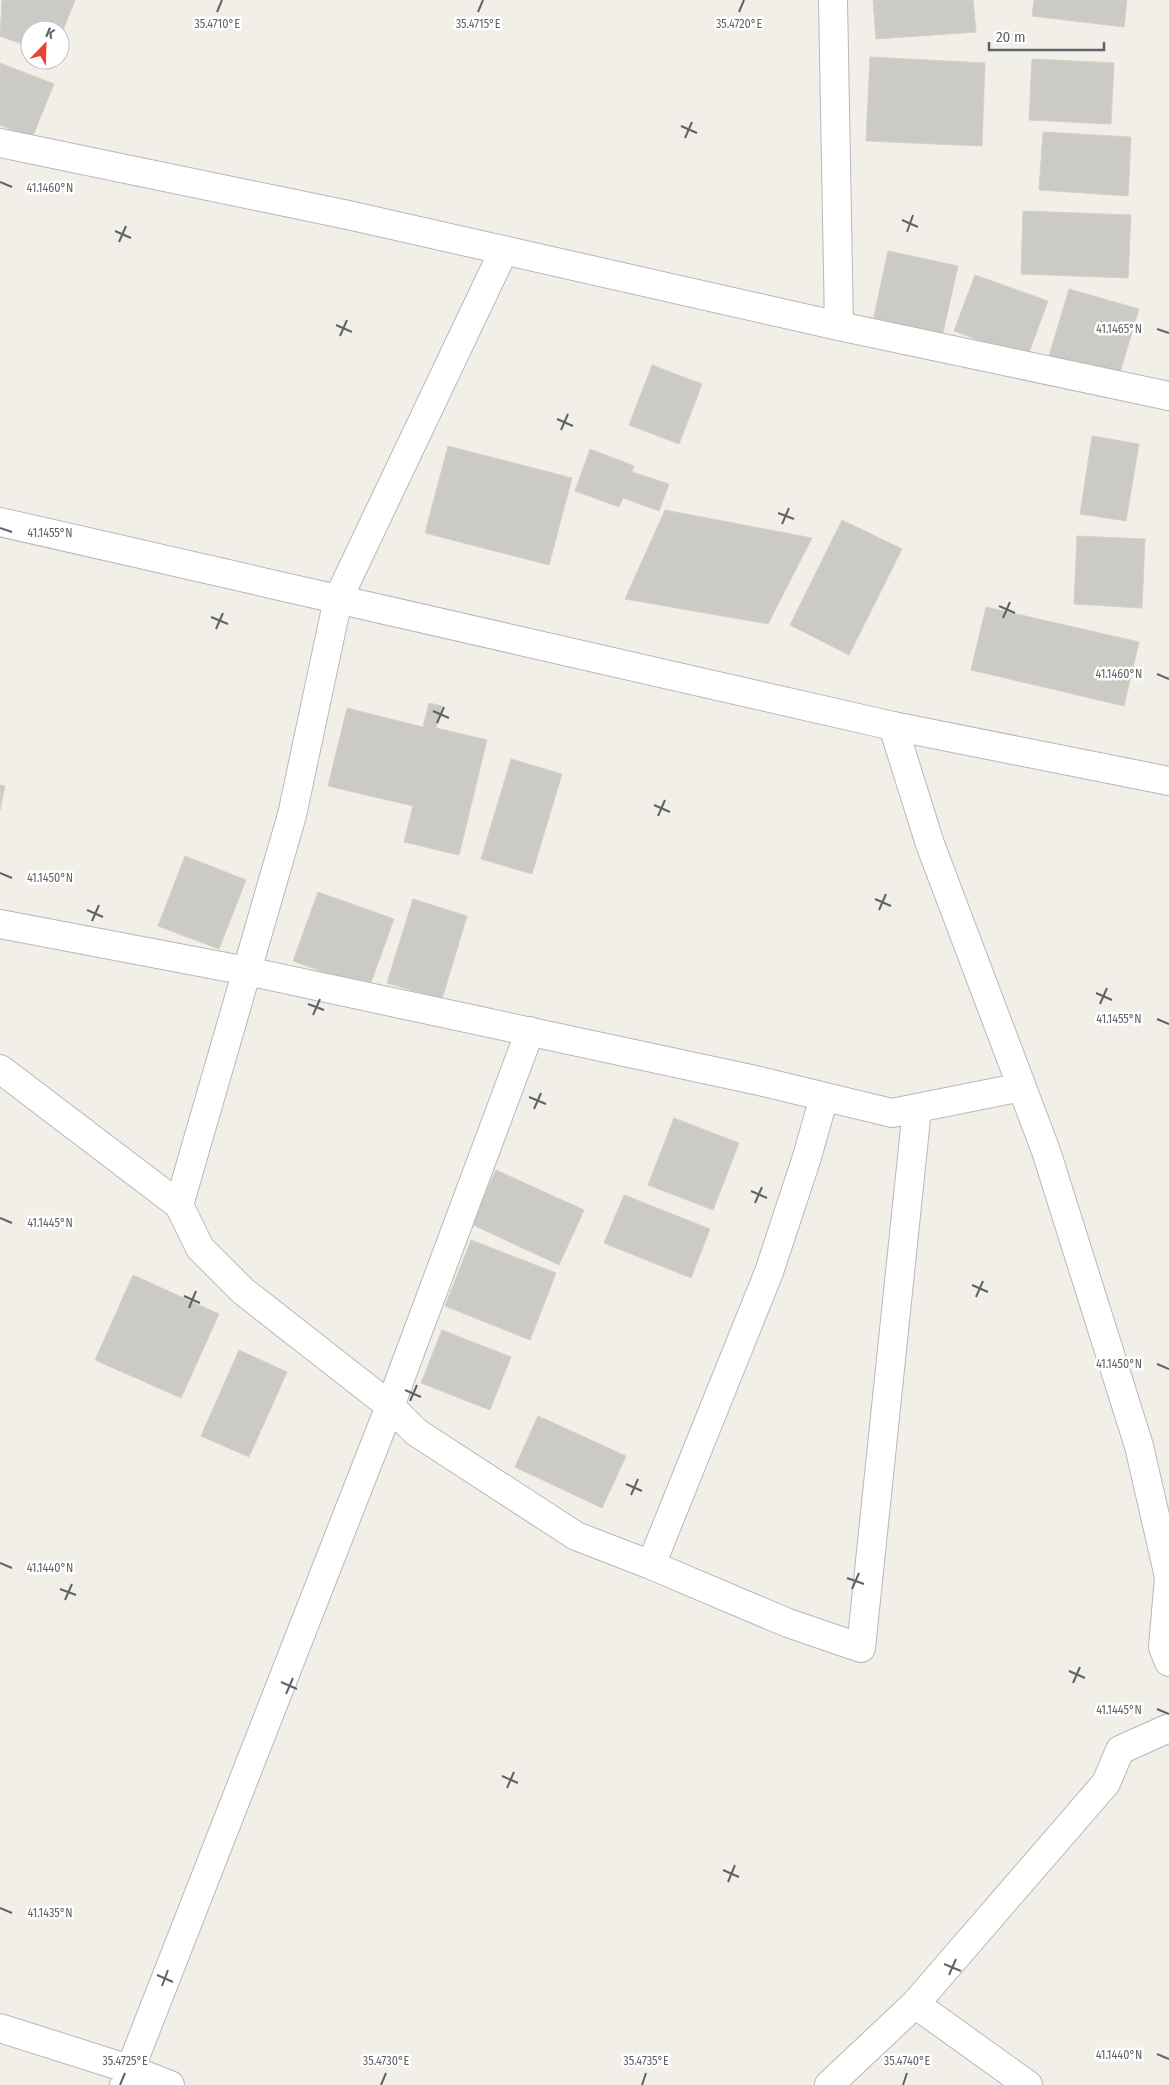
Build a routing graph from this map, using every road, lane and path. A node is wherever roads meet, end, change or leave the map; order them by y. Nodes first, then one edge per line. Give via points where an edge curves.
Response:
1 (833, 0) edge
2 (0, 143) edge
3 (504, 250) junction
4 (839, 326) junction
5 (1169, 396) edge
6 (0, 522) edge
7 (338, 599) junction
8 (892, 726) junction
9 (1169, 782) edge
10 (0, 924) edge
11 (247, 971) junction
12 (530, 1031) junction
13 (0, 1069) edge
14 (1022, 1087) junction
15 (824, 1097) junction
16 (917, 1109) junction
17 (179, 1206) junction
18 (390, 1406) junction
19 (651, 1564) junction
20 (1169, 1662) edge
21 (1169, 1728) edge
22 (915, 2004) junction
23 (0, 2028) edge
24 (126, 2077) edge
25 (170, 2085) edge
26 (829, 2085) edge
27 (1028, 2085) edge

1 - 4 street
2 - 3 street
3 - 4 street
3 - 7 street
4 - 5 street
6 - 7 street
7 - 8 street
7 - 11 street via 292,815
8 - 9 street
8 - 14 street via 930,844
10 - 11 street
11 - 12 street
11 - 17 street
12 - 15 street
12 - 18 street
13 - 17 street
14 - 16 street
14 - 20 street via 1046,1151 1139,1446 1169,1577 1163,1646
15 - 16 street via 892,1113
15 - 19 street via 769,1272
16 - 19 street via 861,1648 788,1623
17 - 18 street via 200,1248 243,1292
18 - 19 street via 416,1432 576,1536
18 - 24 street
21 - 22 street via 1120,1750 1106,1783
22 - 26 street
22 - 27 street
23 - 24 street
24 - 25 street

